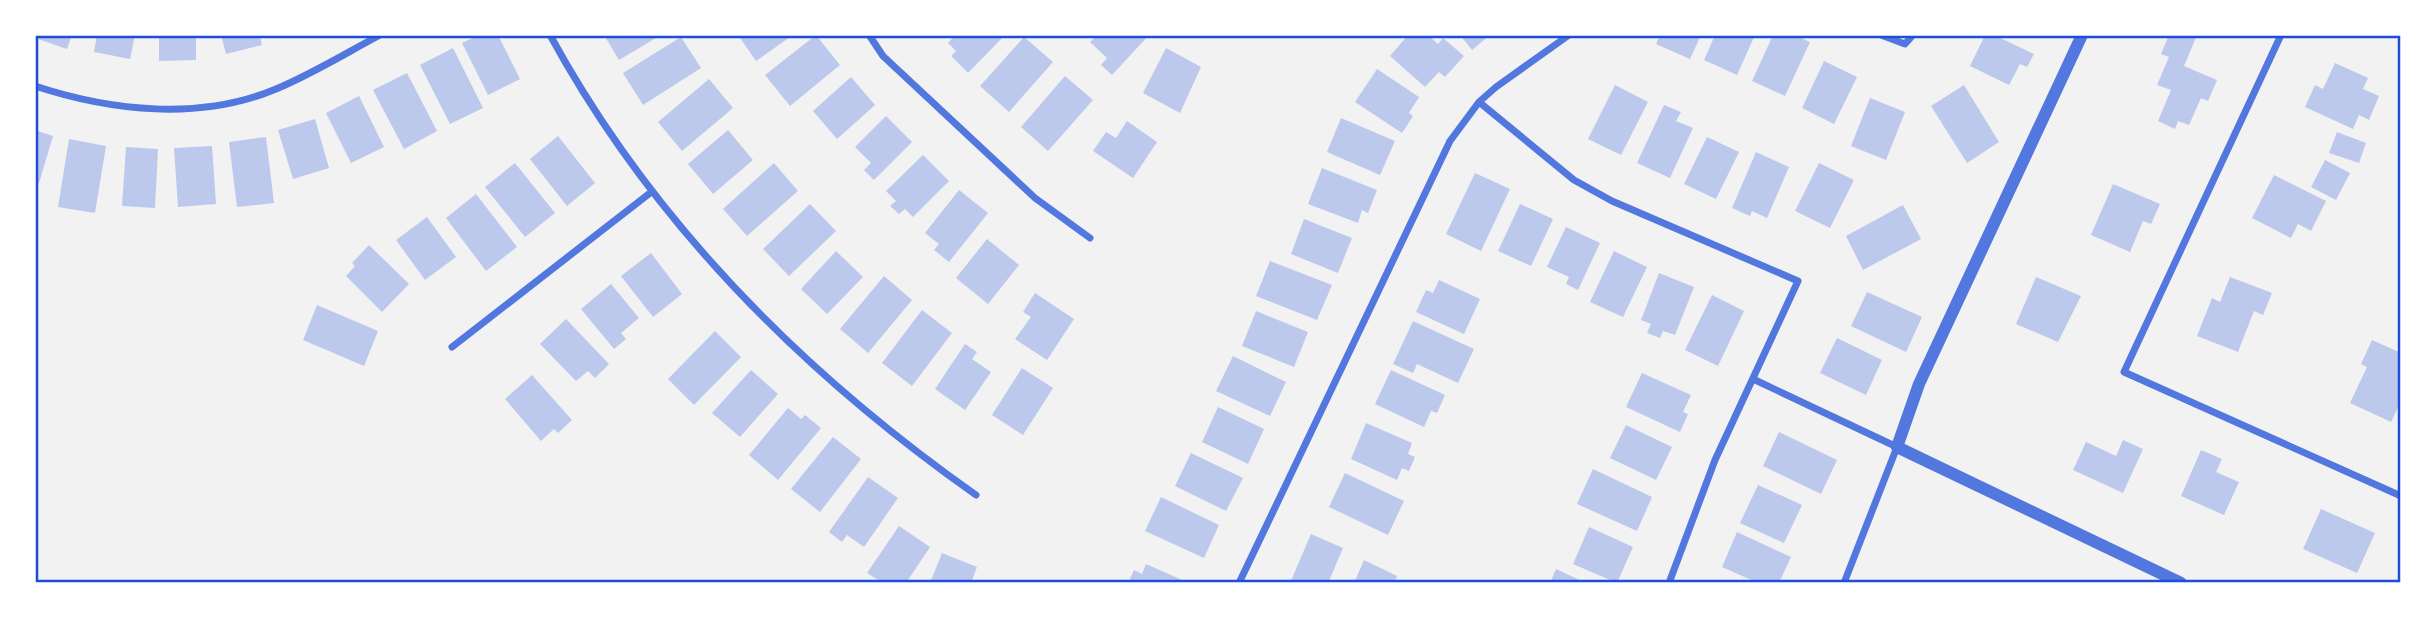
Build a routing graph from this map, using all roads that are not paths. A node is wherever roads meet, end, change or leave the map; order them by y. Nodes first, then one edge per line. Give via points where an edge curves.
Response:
1 (380, 35) edge
2 (550, 35) edge
3 (869, 35) edge
4 (1569, 35) edge
5 (1881, 35) edge
6 (1913, 35) edge
7 (2082, 35) edge
8 (2281, 35) edge
9 (35, 86) edge
10 (1479, 102) junction
11 (650, 193) junction
12 (1090, 238) dead end
13 (452, 347) dead end
14 (1753, 379) junction
15 (1897, 447) junction
16 (976, 495) dead end
17 (2401, 495) edge
18 (1240, 583) edge
19 (1669, 583) edge
20 (1844, 583) edge
21 (2181, 583) edge

1 - 9 street via 274,89 218,104 131,108 71,98
2 - 11 street
3 - 12 street via 883,56 1035,198
4 - 10 street
5 - 6 street via 1905,44
7 - 15 street via 1919,384
8 - 17 street via 2124,372
10 - 14 street via 1574,180 1612,201 1798,281
10 - 18 street via 1450,141 1418,205
11 - 13 street
11 - 16 street via 768,324 919,455
14 - 15 street
14 - 19 street via 1715,460
15 - 20 street
15 - 21 street

